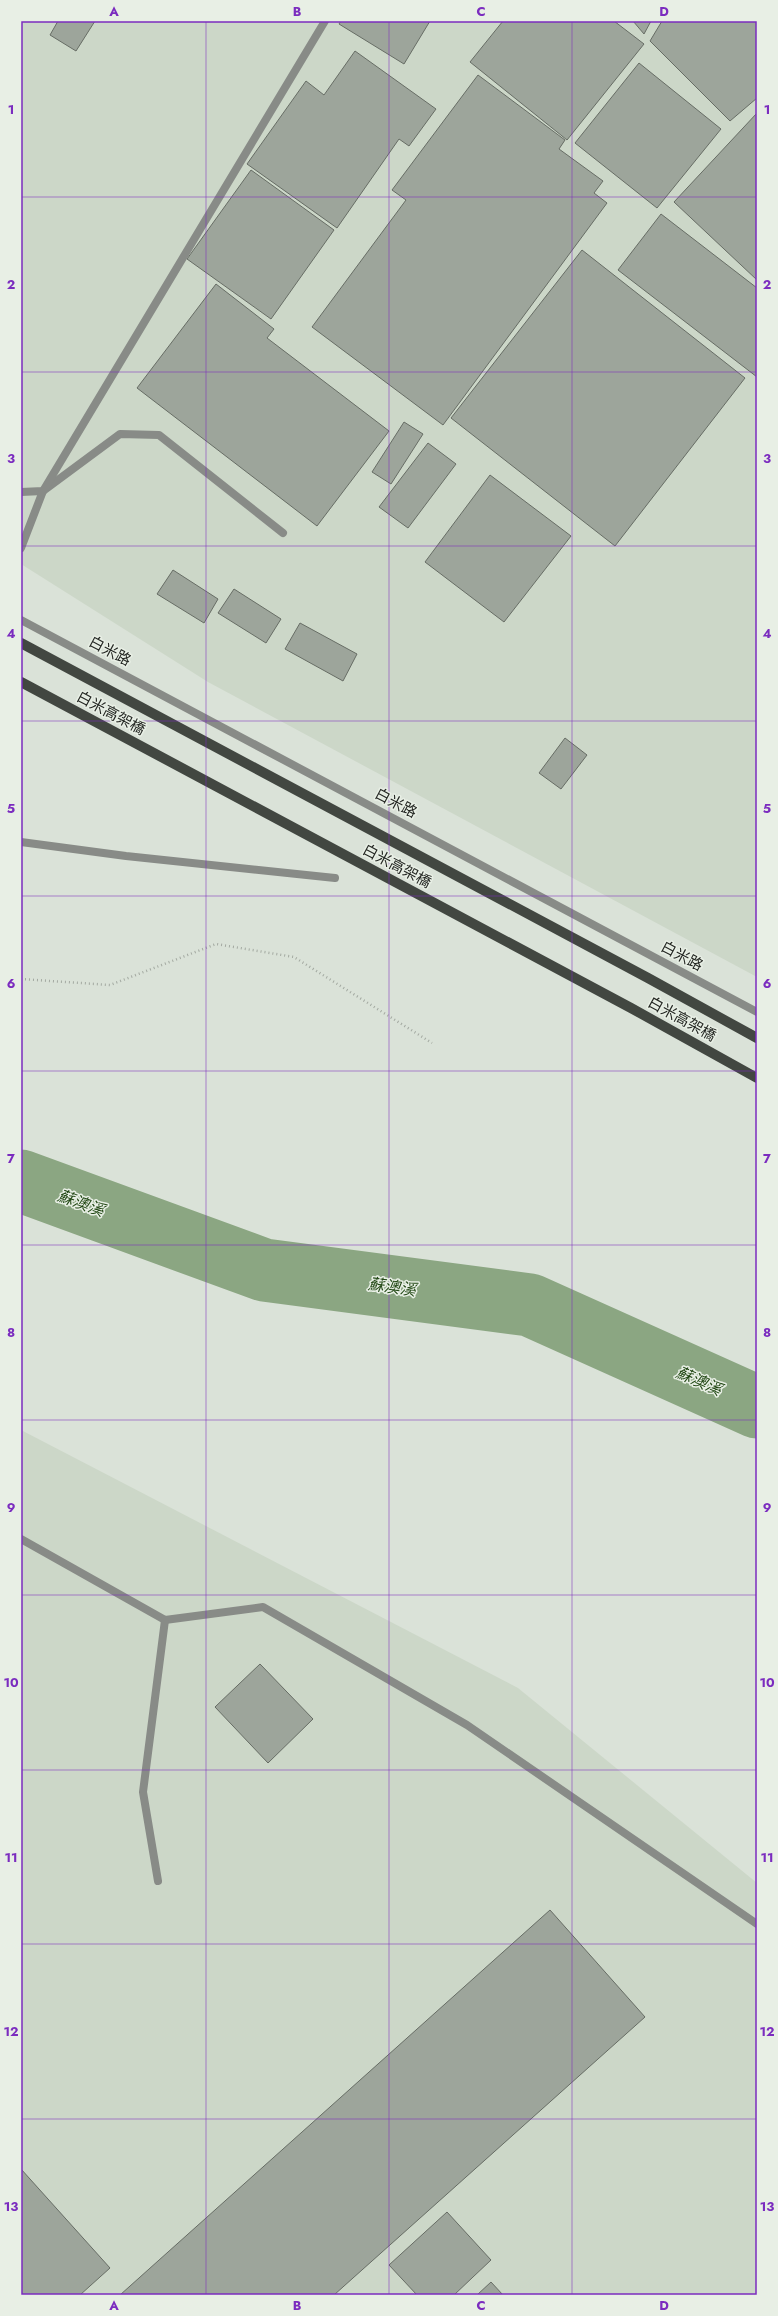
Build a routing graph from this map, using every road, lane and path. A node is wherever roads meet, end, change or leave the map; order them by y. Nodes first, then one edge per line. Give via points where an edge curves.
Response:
1 (325, 21) edge
2 (43, 491) junction
3 (21, 492) edge
4 (283, 533) dead end
5 (21, 548) edge
6 (21, 620) edge
7 (21, 643) edge
8 (21, 682) edge
9 (21, 842) edge
10 (334, 878) dead end
11 (21, 979) edge
12 (757, 1012) edge
13 (757, 1038) edge
14 (432, 1043) dead end
15 (757, 1078) edge
16 (21, 1539) edge
17 (165, 1620) junction
18 (158, 1881) dead end
19 (757, 1924) edge

1 - 2 street
2 - 3 street
2 - 4 street via 120,434 159,435
2 - 5 street
6 - 12 street, 白米路
7 - 13 main road, 白米高架橋
8 - 15 main road, 白米高架橋 via 624,1004
9 - 10 street
11 - 14 path via 110,985 216,944 294,957
16 - 17 street
17 - 18 street via 143,1792
17 - 19 street via 263,1607 467,1725

